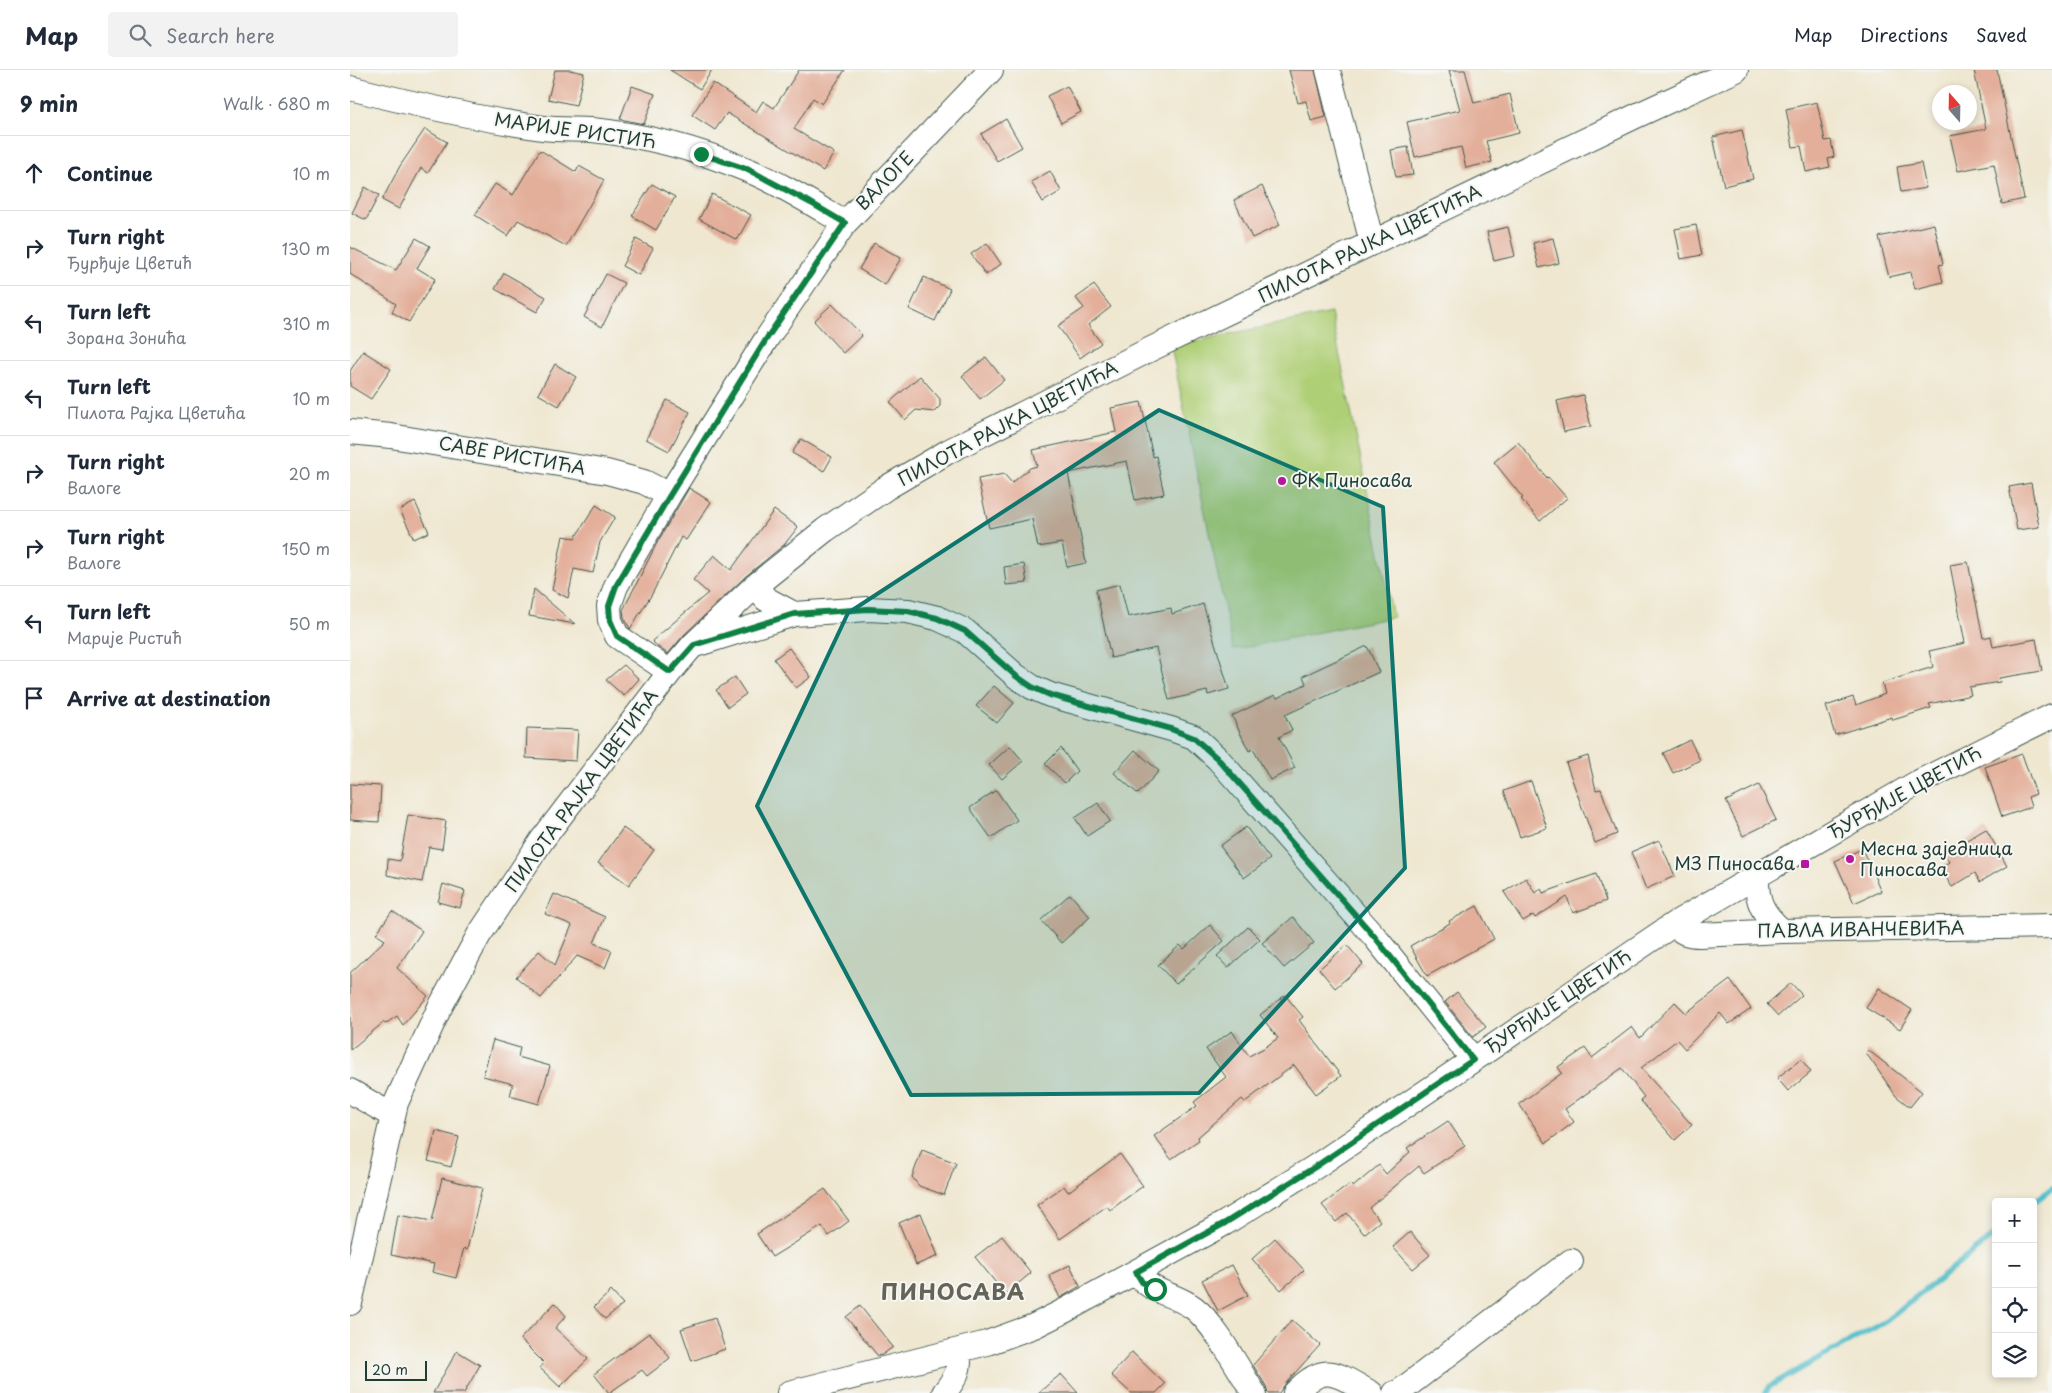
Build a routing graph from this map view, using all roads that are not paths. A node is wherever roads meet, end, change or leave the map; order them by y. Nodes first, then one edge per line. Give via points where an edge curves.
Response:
1 (991, 70) edge
2 (1328, 70) edge
3 (1736, 70) edge
4 (350, 88) edge
5 (845, 223) junction
6 (1372, 243) junction
7 (350, 432) edge
8 (670, 495) junction
9 (755, 586) junction
10 (794, 614) junction
11 (694, 645) junction
12 (670, 672) junction
13 (2052, 716) edge
14 (1757, 876) junction
15 (1674, 924) junction
16 (2052, 926) edge
17 (1782, 931) junction
18 (1473, 1060) junction
19 (350, 1091) edge
20 (393, 1116) junction
21 (1571, 1261) dead end
22 (1136, 1272) junction
23 (350, 1302) edge
24 (958, 1352) junction
25 (790, 1393) edge
26 (944, 1393) edge
27 (1254, 1393) edge
28 (1295, 1393) edge
29 (1371, 1393) edge
30 (1395, 1393) edge

1 - 5 street, ВАЛОГЕ
2 - 6 street
3 - 6 street, ПИЛОТА РАЈКА ЦВЕТИЋА
4 - 5 street, МАРИЈЕ РИСТИЋ via 416,105 544,128 592,130 646,138 747,169
5 - 8 street, ВАЛОГЕ via 767,338
6 - 9 street, ПИЛОТА РАЈКА ЦВЕТИЋА via 949,451 886,488
7 - 8 street, САВЕ РИСТИЋА via 607,472 644,482
8 - 12 street, ВАЛОГЕ via 616,586 609,606 610,620 617,636
9 - 10 street via 766,599
9 - 11 street, ПИЛОТА РАЈКА ЦВЕТИЋА
10 - 11 street
10 - 18 street via 868,609 908,611 937,618 965,631 1032,687 1194,738 1218,759 1374,936
11 - 12 street, ПИЛОТА РАЈКА ЦВЕТИЋА
12 - 20 street, ПИЛОТА РАЈКА ЦВЕТИЋА via 542,840 479,936 439,1009
13 - 14 street, ЂУРЂИЈЕ ЦВЕТИЋ via 1917,784
14 - 15 street, ЂУРЂИЈЕ ЦВЕТИЋ
14 - 17 street via 1761,904 1769,919
15 - 17 street, ПАВЛА ИВАНЧЕВИЋА via 1689,935
15 - 18 street, ЂУРЂИЈЕ ЦВЕТИЋ
16 - 17 street, ПАВЛА ИВАНЧЕВИЋА
18 - 22 street, ЂУРЂИЈЕ ЦВЕТИЋ via 1315,1167 1225,1223
19 - 20 street
20 - 23 street, ПИЛОТА РАЈКА ЦВЕТИЋА
21 - 30 street
22 - 24 street, ЂУРЂИЈЕ ЦВЕТИЋ via 1034,1326
22 - 27 street via 1148,1286 1185,1302 1206,1319
24 - 25 street, ЂУРЂИЈЕ ЦВЕТИЋ
24 - 26 street via 958,1371
28 - 29 street via 1312,1377 1325,1373

